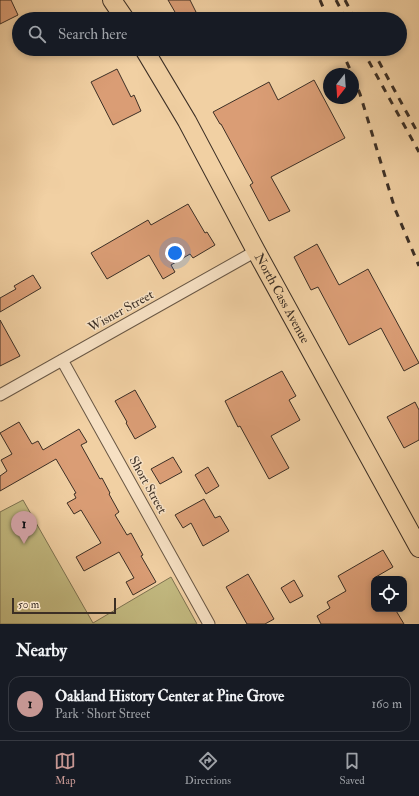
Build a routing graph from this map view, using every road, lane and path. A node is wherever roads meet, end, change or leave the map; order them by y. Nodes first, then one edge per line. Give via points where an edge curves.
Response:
1 (112, 0) edge
2 (120, 12) edge
3 (148, 56) edge
4 (256, 251) junction
5 (62, 360) junction
6 (0, 395) edge
7 (419, 548) edge
8 (208, 624) edge

1 - 2 main road
3 - 4 main road, North Cass Avenue via 187,121
4 - 5 street, Wisner Street
4 - 7 main road, North Cass Avenue
5 - 6 street, Wisner Street
5 - 8 street, Short Street

